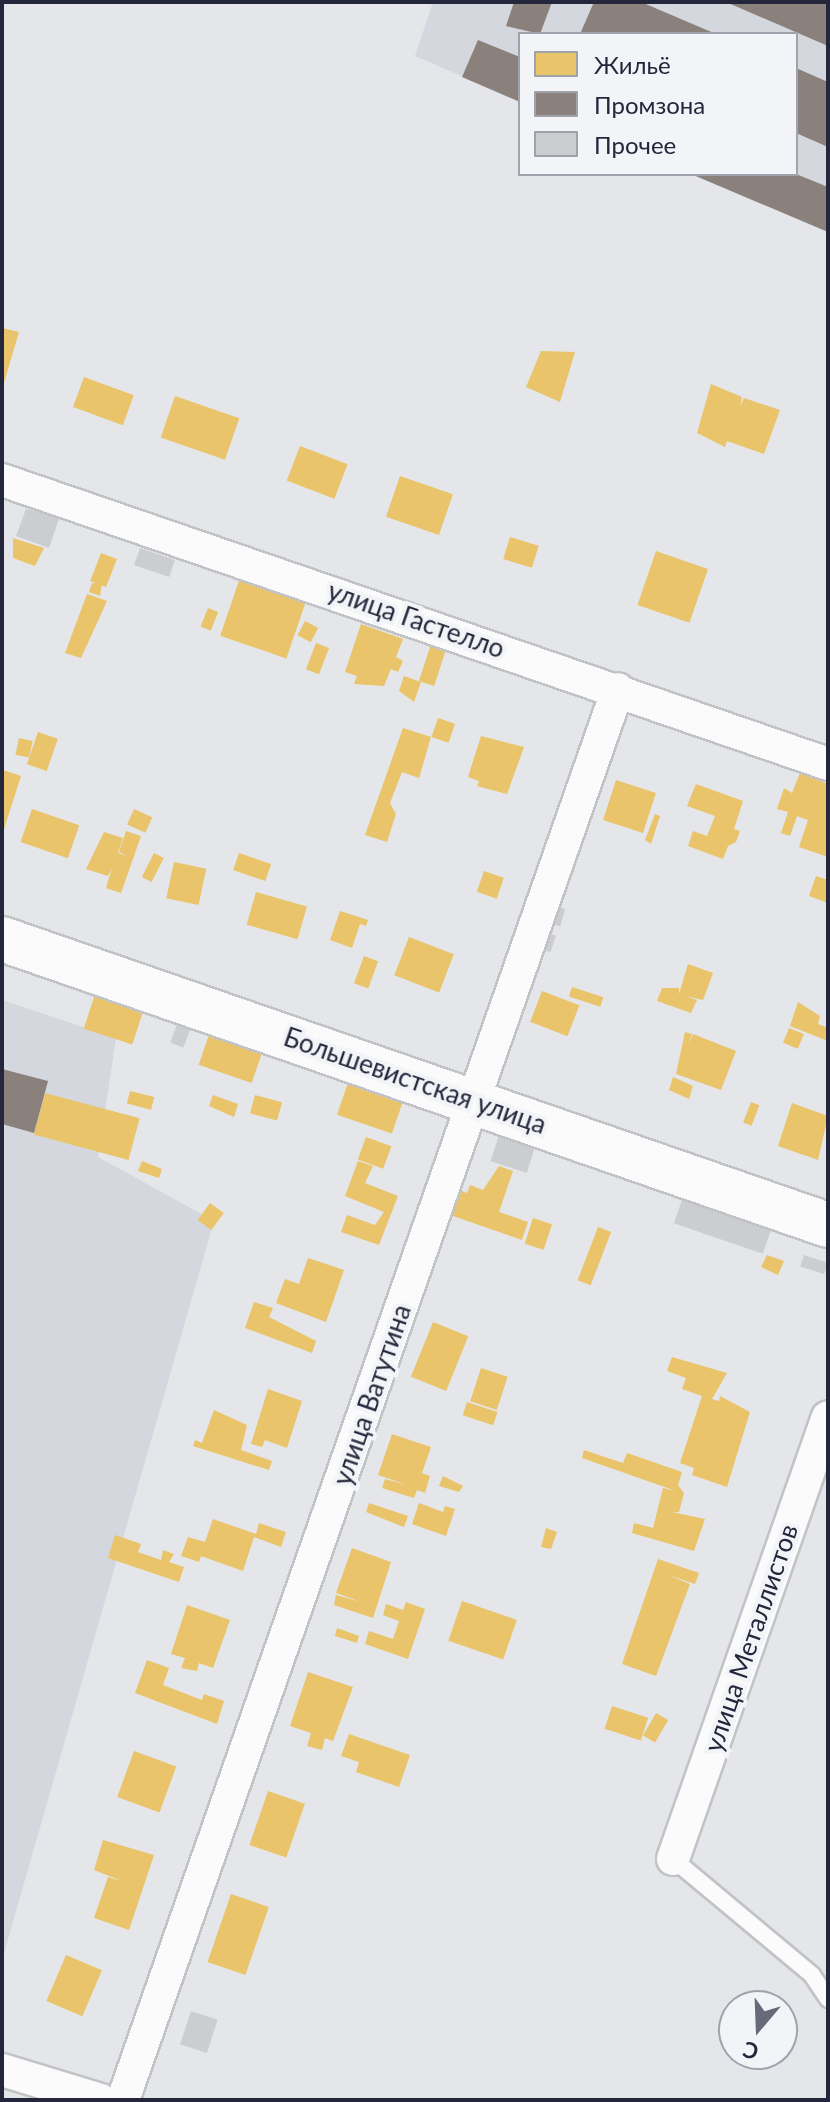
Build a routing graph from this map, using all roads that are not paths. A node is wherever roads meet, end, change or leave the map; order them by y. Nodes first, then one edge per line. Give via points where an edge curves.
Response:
1 (2, 480) edge
2 (618, 689) junction
3 (828, 764) edge
4 (2, 939) edge
5 (475, 1102) junction
6 (828, 1225) edge
7 (828, 1417) edge
8 (673, 1859) joint
9 (828, 1999) edge
10 (2, 2070) edge
11 (101, 2100) edge
12 (123, 2100) edge

1 - 2 street, улица Гастелло
2 - 3 street, улица Гастелло
2 - 5 street, улица Ватутина
4 - 5 street, Большевистская улица
5 - 6 street, Большевистская улица
5 - 12 street, улица Ватутина
7 - 8 street, улица Металлистов
8 - 9 lane via 812,1975
10 - 11 street

